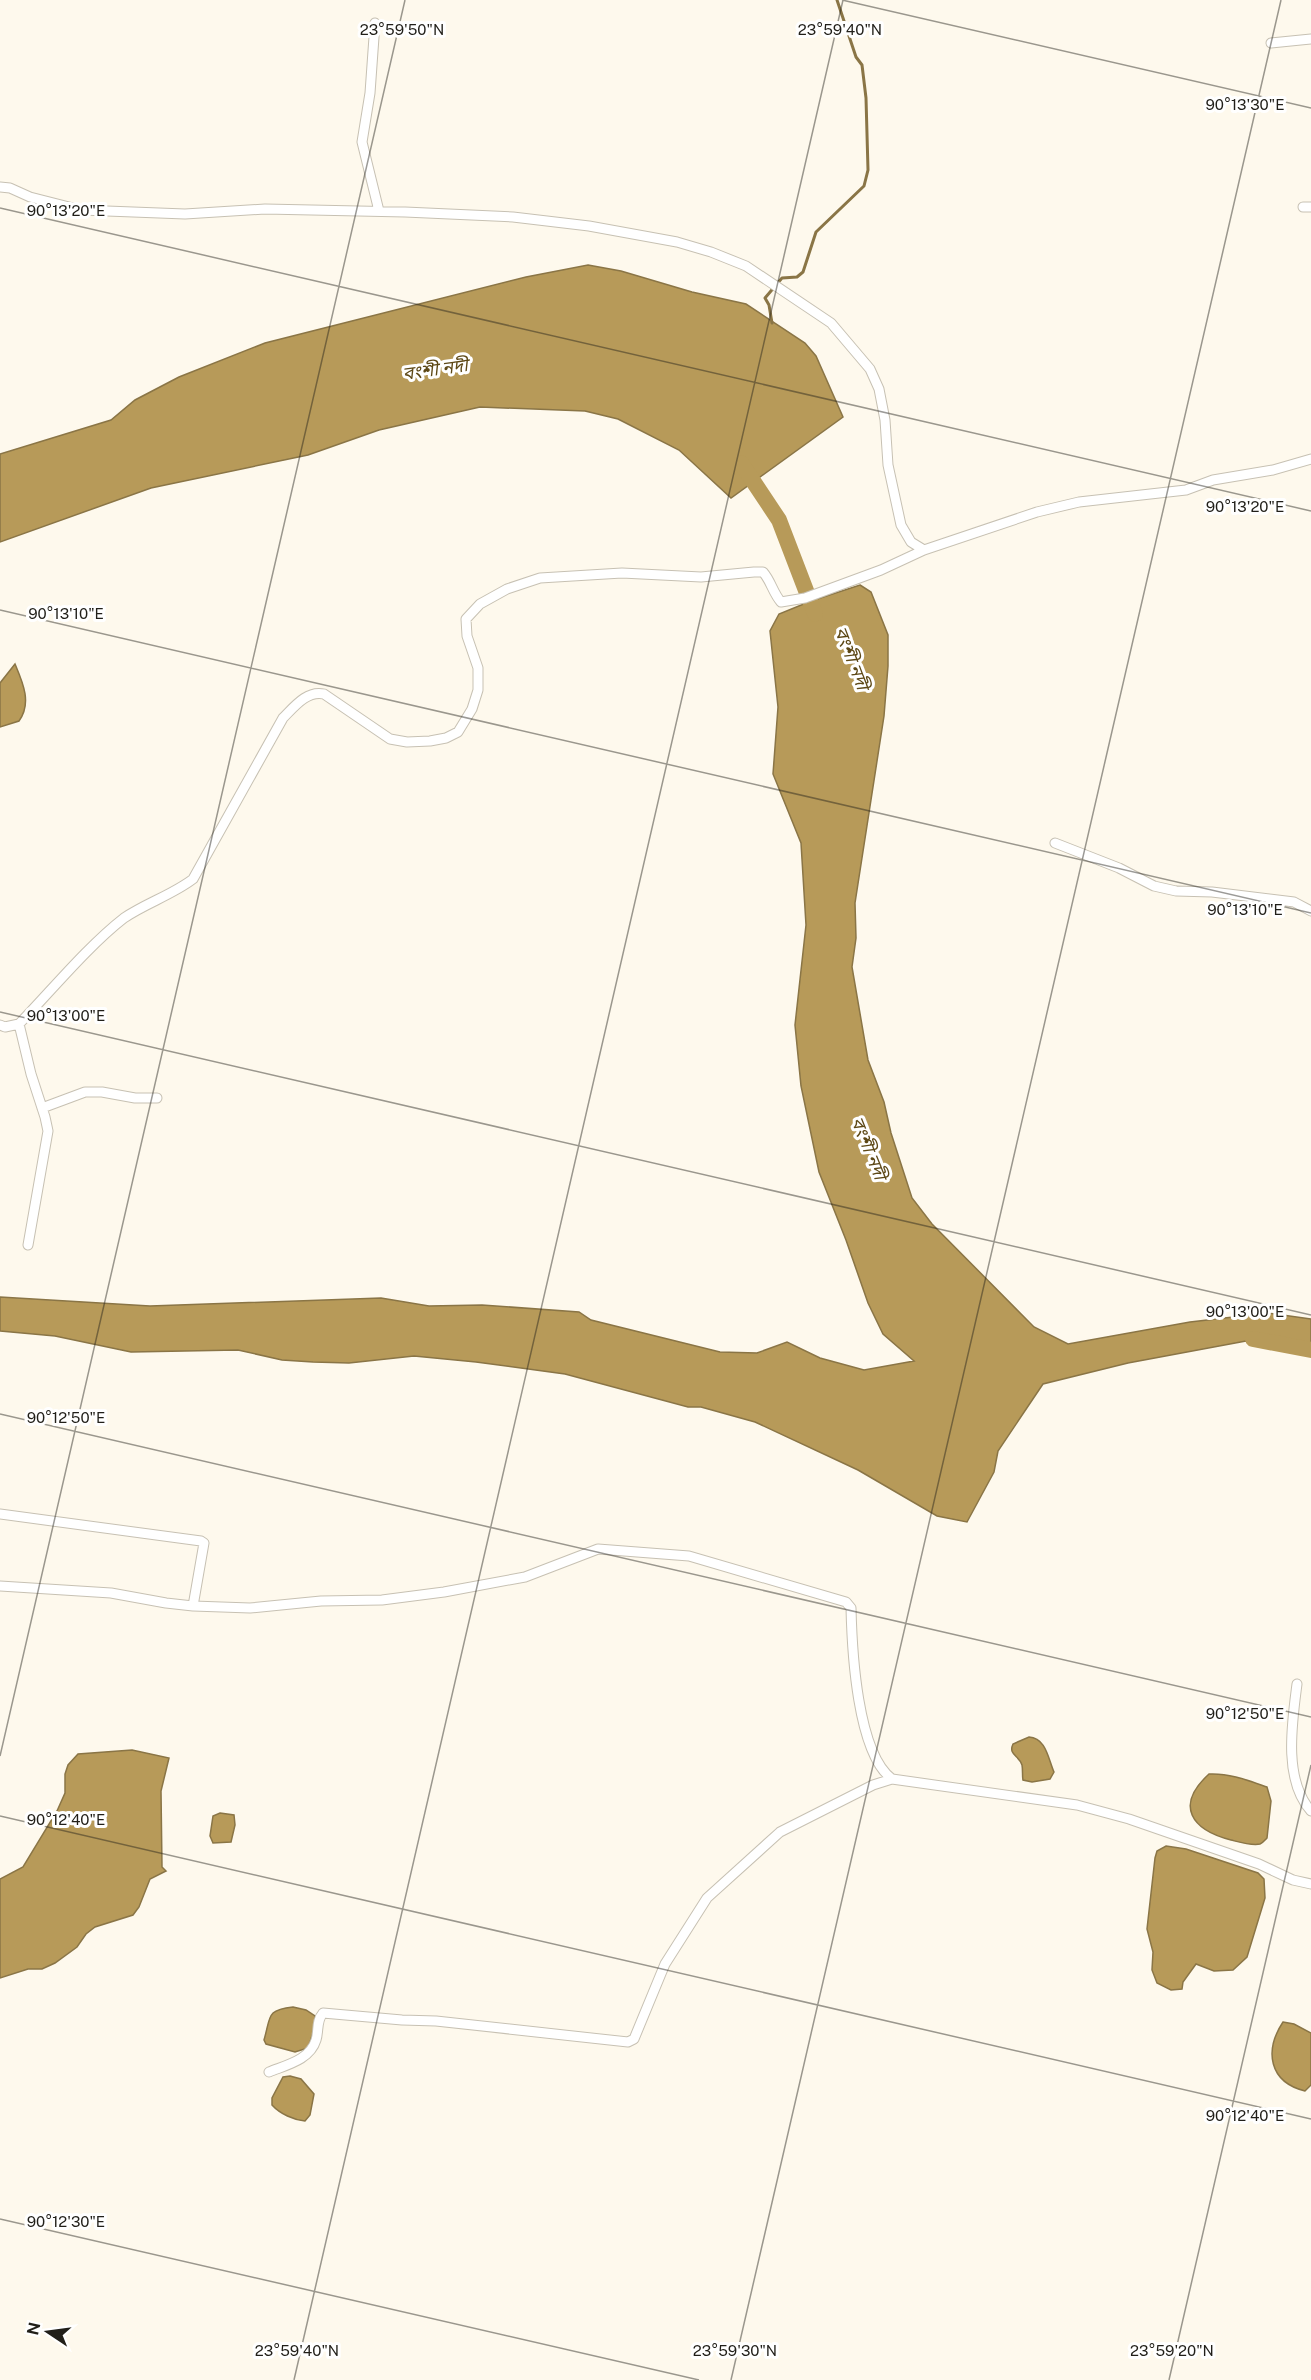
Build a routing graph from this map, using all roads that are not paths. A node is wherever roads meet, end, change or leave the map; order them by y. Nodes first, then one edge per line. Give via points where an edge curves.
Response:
1 (375, 23) dead end
2 (1311, 39) edge
3 (1271, 43) dead end
4 (0, 187) edge
5 (380, 211) junction
6 (1311, 459) edge
7 (924, 550) junction
8 (1055, 843) dead end
9 (1311, 911) edge
10 (19, 1024) junction
11 (0, 1025) edge
12 (157, 1098) dead end
13 (42, 1108) junction
14 (28, 1245) dead end
15 (0, 1514) edge
16 (0, 1586) edge
17 (193, 1606) junction
18 (1297, 1684) dead end
19 (892, 1779) junction
20 (1311, 1811) edge
21 (1311, 1884) edge
22 (269, 2072) dead end

1 - 5 street via 362,142
2 - 3 street
4 - 5 street via 81,210 185,214 265,209
5 - 7 street via 589,226 677,242 746,266 841,332 870,369 885,420 888,465 901,525 910,542
6 - 7 street via 1213,480 1186,490 1079,502
7 - 10 street via 815,595 781,602 763,572 701,577 622,573 540,578 480,603 466,619 467,636 478,668 478,690 458,732 442,739 390,739 324,694 301,700 283,718 193,879 125,918
8 - 9 street via 1154,886 1294,902
10 - 11 street
10 - 13 street
12 - 13 street via 85,1092
13 - 14 street via 48,1131
15 - 17 street via 201,1540 204,1543
16 - 17 street via 111,1593
17 - 19 street via 261,1607 444,1592 525,1577 598,1549 689,1556 846,1602 851,1608 862,1723 877,1760
18 - 20 street via 1291,1756 1299,1795
19 - 21 street via 1077,1805 1128,1819
19 - 22 street via 780,1832 707,1898 665,1964 634,2039 628,2042 330,2012 320,2017 316,2041 307,2055

